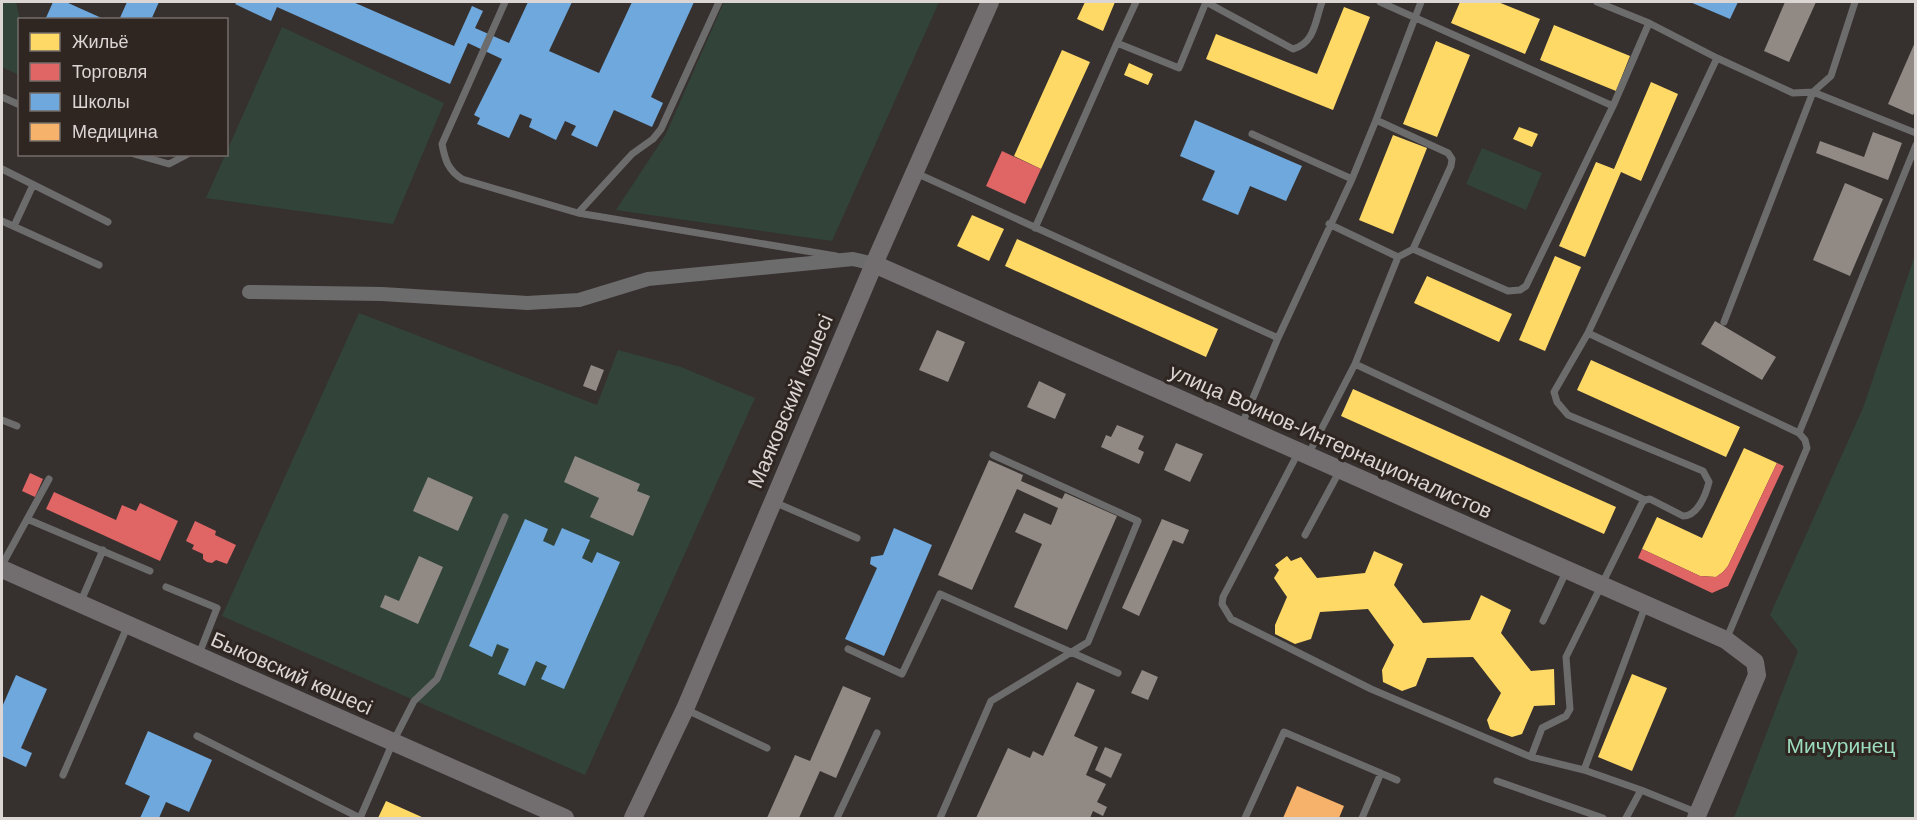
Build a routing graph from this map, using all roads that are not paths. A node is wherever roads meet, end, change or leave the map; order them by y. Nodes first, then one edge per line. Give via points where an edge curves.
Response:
1 (505, 2) edge
2 (719, 2) edge
3 (990, 2) edge
4 (1136, 2) edge
5 (1322, 2) edge
6 (1380, 2) edge
7 (1421, 2) edge
8 (1597, 2) edge
9 (1855, 2) edge
10 (1415, 17) junction
11 (1649, 23) junction
12 (1117, 43) junction
13 (1717, 58) junction
14 (1813, 92) junction
15 (2, 97) edge
16 (18, 104) edge
17 (1613, 106) junction
18 (1376, 120) junction
19 (1916, 133) edge
20 (1252, 134) dead end
21 (1916, 145) edge
22 (142, 156) edge
23 (184, 156) edge
24 (2, 169) edge
25 (914, 172) junction
26 (1352, 179) junction
27 (33, 185) junction
28 (578, 213) junction
29 (2, 220) edge
30 (108, 222) dead end
31 (1329, 224) junction
32 (14, 226) junction
33 (1035, 228) junction
34 (1413, 249) junction
35 (1398, 257) junction
36 (853, 259) junction
37 (874, 264) junction
38 (99, 265) dead end
39 (249, 291) dead end
40 (1724, 322) dead end
41 (1588, 333) junction
42 (1278, 338) junction
43 (1355, 364) junction
44 (2, 420) edge
45 (16, 426) dead end
46 (1241, 426) junction
47 (1799, 433) junction
48 (1304, 453) junction
49 (993, 455) dead end
50 (1340, 469) junction
51 (49, 479) dead end
52 (1645, 500) junction
53 (772, 501) junction
54 (505, 517) dead end
55 (27, 519) junction
56 (1305, 535) dead end
57 (857, 538) dead end
58 (103, 550) junction
59 (2, 567) edge
60 (1567, 570) junction
61 (150, 571) dead end
62 (1603, 585) junction
63 (166, 587) dead end
64 (80, 603) junction
65 (1646, 604) junction
66 (1543, 621) dead end
67 (128, 625) junction
68 (1726, 640) junction
69 (848, 649) dead end
70 (1071, 652) junction
71 (198, 656) junction
72 (1118, 673) dead end
73 (686, 709) junction
74 (877, 733) dead end
75 (197, 736) dead end
76 (393, 742) junction
77 (767, 748) dead end
78 (1531, 758) junction
79 (1584, 770) junction
80 (1381, 773) junction
81 (63, 775) dead end
82 (1397, 780) dead end
83 (1497, 781) dead end
84 (1641, 790) junction
85 (1697, 816) edge
86 (360, 818) edge
87 (565, 819) edge
88 (633, 819) edge
89 (837, 819) edge
90 (940, 819) edge
91 (1245, 819) edge
92 (1362, 819) edge
93 (1603, 819) edge
94 (1626, 819) edge

1 - 28 lane via 442,144 445,162 462,179
2 - 28 lane via 661,129 632,154
3 - 25 main road, Маяковский көшесі
4 - 12 lane
5 - 12 lane via 1309,42 1293,48 1206,2 1179,68
6 - 10 lane
7 - 10 lane
8 - 11 lane
9 - 14 lane via 1831,76
10 - 17 lane
10 - 18 lane
11 - 13 lane
11 - 17 lane
12 - 33 lane
13 - 14 lane via 1793,93
13 - 41 lane
14 - 19 lane
14 - 40 lane
15 - 16 lane
17 - 34 lane via 1526,286 1520,291 1508,291
18 - 26 lane
18 - 34 lane via 1448,153 1452,159
20 - 26 lane
21 - 47 lane
22 - 23 lane via 168,164
24 - 27 lane
25 - 33 lane
25 - 37 main road, Маяковский көшесі
26 - 31 lane
27 - 30 lane
27 - 32 lane
28 - 36 lane
29 - 32 lane
31 - 35 lane
31 - 42 lane
32 - 38 lane
33 - 42 lane
34 - 35 lane
35 - 43 lane
36 - 37 street
36 - 39 street via 648,279 579,300 548,302
37 - 46 main road, улица Воинов-Интернационалистов
37 - 53 main road, Маяковский көшесі
41 - 47 lane
41 - 52 lane via 1554,392 1563,411 1703,471 1709,482 1694,513 1688,516
42 - 46 lane
43 - 48 lane
43 - 52 lane
44 - 45 lane
46 - 48 main road, улица Воинов-Интернационалистов
47 - 68 lane via 1807,448
48 - 50 main road, улица Воинов-Интернационалистов
48 - 78 lane via 1223,597 1222,604 1231,619 1371,689
49 - 70 lane via 1138,521 1088,642
50 - 56 lane
50 - 60 main road, улица Воинов-Интернационалистов
51 - 55 lane
52 - 62 lane
53 - 57 lane
53 - 73 main road, Маяковский көшесі
54 - 76 lane via 437,679 414,701
55 - 58 lane
55 - 59 lane
58 - 61 lane
58 - 64 lane
59 - 64 main road, Быковский көшесі
60 - 62 main road, улица Воинов-Интернационалистов
60 - 66 lane
62 - 65 main road, улица Воинов-Интернационалистов
62 - 78 lane via 1566,657 1570,709 1566,716 1542,728
63 - 71 lane via 217,609
64 - 67 main road, Быковский көшесі
65 - 68 main road, улица Воинов-Интернационалистов
65 - 79 lane
67 - 71 main road, Быковский көшесі
67 - 81 lane
68 - 85 main road, улица Воинов-Интернационалистов via 1755,662 1757,675
69 - 70 lane via 902,674 940,594
70 - 72 lane
70 - 90 lane via 991,702
71 - 76 main road, Быковский көшесі
73 - 77 lane
73 - 88 main road, Маяковский көшесі
74 - 89 lane
75 - 86 lane
76 - 86 lane
76 - 87 main road, Быковский көшесі
78 - 79 lane
79 - 84 lane
80 - 82 lane
80 - 91 lane via 1284,732
80 - 92 lane
83 - 93 lane
84 - 85 lane
84 - 94 lane

